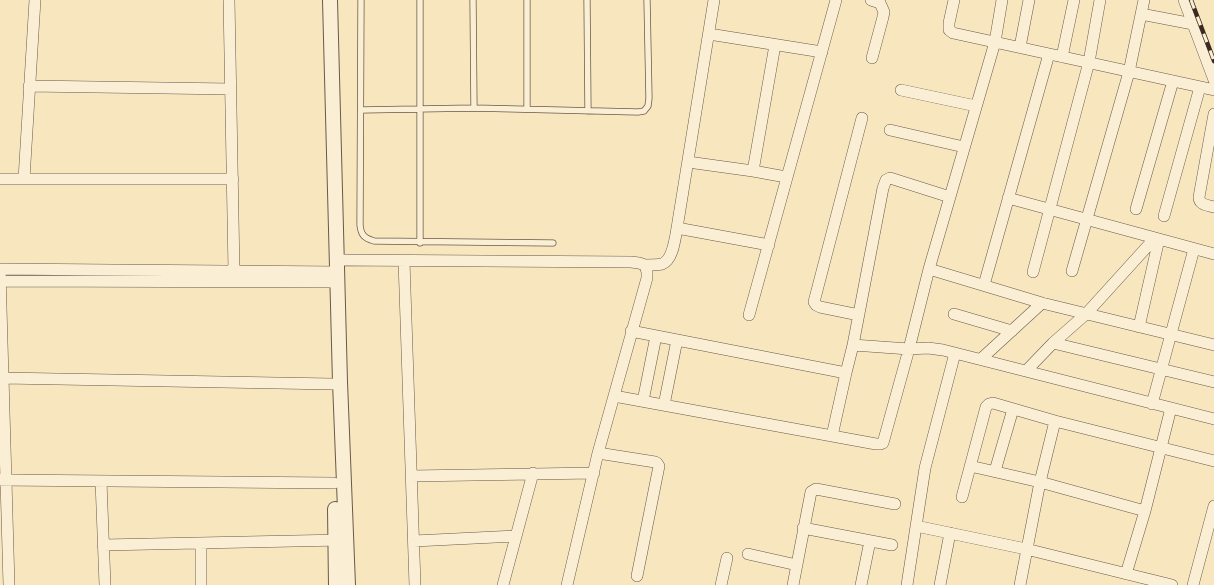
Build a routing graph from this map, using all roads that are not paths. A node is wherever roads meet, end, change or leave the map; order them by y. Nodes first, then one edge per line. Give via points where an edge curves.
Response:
1 (35, 0) edge
2 (229, 0) edge
3 (322, 0) edge
4 (330, 0) edge
5 (360, 0) edge
6 (420, 0) edge
7 (473, 0) edge
8 (527, 0) edge
9 (587, 0) edge
10 (647, 0) edge
11 (714, 0) edge
12 (836, 0) edge
13 (871, 0) edge
14 (954, 0) edge
15 (1002, 0) edge
16 (1029, 0) edge
17 (1074, 0) edge
18 (1100, 0) edge
19 (1144, 0) edge
20 (1184, 0) edge
21 (1141, 14) junction
22 (1193, 24) junction
23 (709, 34) junction
24 (995, 42) junction
25 (776, 45) junction
26 (1020, 47) junction
27 (822, 52) junction
28 (1049, 54) junction
29 (1062, 56) junction
30 (872, 58) dead end
31 (1089, 62) junction
32 (1129, 72) junction
33 (1214, 80) edge
34 (1173, 81) junction
35 (30, 86) junction
36 (1200, 87) junction
37 (231, 89) junction
38 (902, 90) dead end
39 (1214, 90) edge
40 (976, 106) junction
41 (474, 108) junction
42 (421, 109) junction
43 (527, 109) junction
44 (361, 110) junction
45 (588, 111) junction
46 (1214, 114) edge
47 (862, 118) dead end
48 (890, 130) dead end
49 (964, 147) junction
50 (688, 162) junction
51 (753, 171) junction
52 (786, 178) junction
53 (24, 179) junction
54 (233, 179) junction
55 (0, 180) edge
56 (950, 197) junction
57 (1008, 198) junction
58 (1214, 207) edge
59 (1136, 209) dead end
60 (1049, 210) junction
61 (1164, 216) dead end
62 (1086, 219) junction
63 (678, 228) junction
64 (1157, 238) junction
65 (420, 242) junction
66 (553, 243) dead end
67 (769, 244) junction
68 (1194, 249) junction
69 (1214, 254) edge
70 (404, 261) junction
71 (645, 265) junction
72 (929, 268) junction
73 (0, 269) edge
74 (234, 271) junction
75 (1072, 271) dead end
76 (1033, 272) dead end
77 (334, 274) junction
78 (0, 281) edge
79 (984, 284) junction
80 (1042, 303) junction
81 (954, 314) dead end
82 (1086, 314) junction
83 (749, 315) dead end
84 (859, 315) junction
85 (1139, 327) junction
86 (631, 331) junction
87 (1012, 331) junction
88 (1172, 335) junction
89 (656, 336) junction
90 (676, 340) junction
91 (1053, 343) junction
92 (853, 345) junction
93 (1214, 345) edge
94 (909, 349) junction
95 (955, 353) junction
96 (981, 359) junction
97 (1162, 368) junction
98 (1026, 371) junction
99 (846, 373) junction
100 (3, 378) junction
101 (1214, 382) edge
102 (332, 384) junction
103 (614, 396) junction
104 (643, 401) junction
105 (1152, 404) junction
106 (664, 405) junction
107 (1171, 408) junction
108 (1013, 409) junction
109 (1214, 420) edge
110 (1055, 421) junction
111 (832, 436) junction
112 (1162, 447) junction
113 (598, 453) junction
114 (1214, 461) edge
115 (970, 466) junction
116 (594, 472) junction
117 (996, 472) junction
118 (533, 473) junction
119 (412, 476) junction
120 (3, 480) edge
121 (101, 480) junction
122 (1040, 482) junction
123 (334, 483) junction
124 (962, 497) dead end
125 (895, 504) dead end
126 (1214, 506) edge
127 (1146, 511) junction
128 (916, 526) junction
129 (804, 528) junction
130 (950, 533) junction
131 (516, 536) junction
132 (1210, 538) edge
133 (340, 540) junction
134 (414, 541) junction
135 (870, 541) junction
136 (201, 543) junction
137 (103, 545) junction
138 (892, 545) dead end
139 (1026, 549) junction
140 (748, 554) dead end
141 (727, 558) dead end
142 (797, 565) junction
143 (1126, 574) junction
144 (637, 576) dead end
145 (9, 585) edge
146 (104, 585) edge
147 (202, 585) edge
148 (336, 585) edge
149 (348, 585) edge
150 (415, 585) edge
151 (502, 585) edge
152 (567, 585) edge
153 (721, 585) edge
154 (793, 585) edge
155 (861, 585) edge
156 (907, 585) edge
157 (940, 585) edge
158 (1020, 585) edge
159 (1172, 585) edge
160 (1193, 585) edge

1 - 35 street
2 - 37 street
3 - 77 street
4 - 77 street
5 - 44 lane
6 - 42 lane
7 - 41 lane
8 - 43 lane
9 - 45 lane
10 - 45 lane via 648,106 644,111 638,112
11 - 23 street
12 - 27 street
13 - 30 street via 880,3 884,12
14 - 24 street via 949,30 958,35
15 - 24 street
16 - 26 street
17 - 29 street
18 - 31 street
19 - 21 street
20 - 22 street
21 - 22 street
21 - 32 street
22 - 33 street
23 - 25 street
23 - 50 street
24 - 26 street
24 - 40 street
25 - 27 street
25 - 51 street
26 - 28 street
27 - 52 street
28 - 29 street
28 - 57 street
29 - 31 street
31 - 32 street
31 - 60 street
32 - 34 street
32 - 62 street
34 - 36 street
34 - 59 street
35 - 37 street
35 - 53 street
36 - 39 street
36 - 61 street
37 - 54 street
38 - 40 street
40 - 49 street
41 - 42 lane
41 - 43 lane
42 - 44 lane
42 - 65 lane
43 - 45 lane
44 - 65 lane via 361,233 366,239 374,242
46 - 58 street via 1199,197 1201,203
47 - 84 street via 814,302 820,307
48 - 49 street
49 - 56 street
50 - 51 street
50 - 63 street
51 - 52 street
52 - 67 street
53 - 54 street
53 - 55 street
54 - 74 street
56 - 72 street
56 - 84 street via 887,178
57 - 60 street
57 - 79 street
60 - 62 street
60 - 76 street
62 - 64 street
62 - 75 street
63 - 67 street
63 - 71 street via 666,262
64 - 68 street
64 - 82 street
64 - 85 street
65 - 66 lane
67 - 83 street
68 - 69 street
68 - 88 street
70 - 71 street via 639,262
70 - 77 street
70 - 119 street
71 - 86 street via 647,278
72 - 79 street
72 - 94 street
73 - 74 street
73 - 78 street
74 - 77 street
77 - 78 street
77 - 102 street
77 - 133 street
78 - 100 street
79 - 80 street
80 - 82 street
80 - 87 street
81 - 87 street
82 - 85 street
82 - 91 street
84 - 92 street
85 - 88 street
86 - 89 street
86 - 103 street
87 - 96 street
88 - 93 street
88 - 97 street
89 - 90 street
89 - 104 street
90 - 99 street
90 - 106 street
91 - 97 street
91 - 98 street
92 - 94 street
92 - 99 street
94 - 95 street via 928,348
94 - 111 street via 883,443
95 - 96 street
95 - 128 street via 925,468
96 - 98 street
97 - 101 street
97 - 105 street
98 - 105 street
99 - 111 street
100 - 102 street
100 - 120 street
102 - 123 street
103 - 104 street
103 - 113 street
104 - 106 street
105 - 107 street
106 - 111 street
107 - 109 street
107 - 112 street
108 - 110 street
108 - 115 street via 992,403 986,407
108 - 117 street
110 - 112 street
110 - 122 street
112 - 114 street
112 - 127 street
113 - 116 street
113 - 144 street via 658,463
115 - 117 street
115 - 124 street
116 - 118 street
116 - 152 street
117 - 122 street
118 - 119 street
118 - 131 street
119 - 134 street
120 - 121 street
120 - 145 street
121 - 123 street
121 - 137 street
122 - 127 street
122 - 139 street
123 - 133 street
125 - 129 street via 816,489 811,492
126 - 132 street
127 - 143 street
128 - 130 street
128 - 156 street
129 - 135 street
129 - 142 street
130 - 139 street
130 - 157 street
131 - 134 street
131 - 151 street
132 - 160 street
133 - 136 street
133 - 148 street
133 - 149 street
134 - 150 street
135 - 138 street
135 - 155 street
136 - 137 street
136 - 147 street
137 - 146 street
139 - 143 street
139 - 158 street
140 - 142 street
141 - 153 street
142 - 154 street
143 - 159 street

